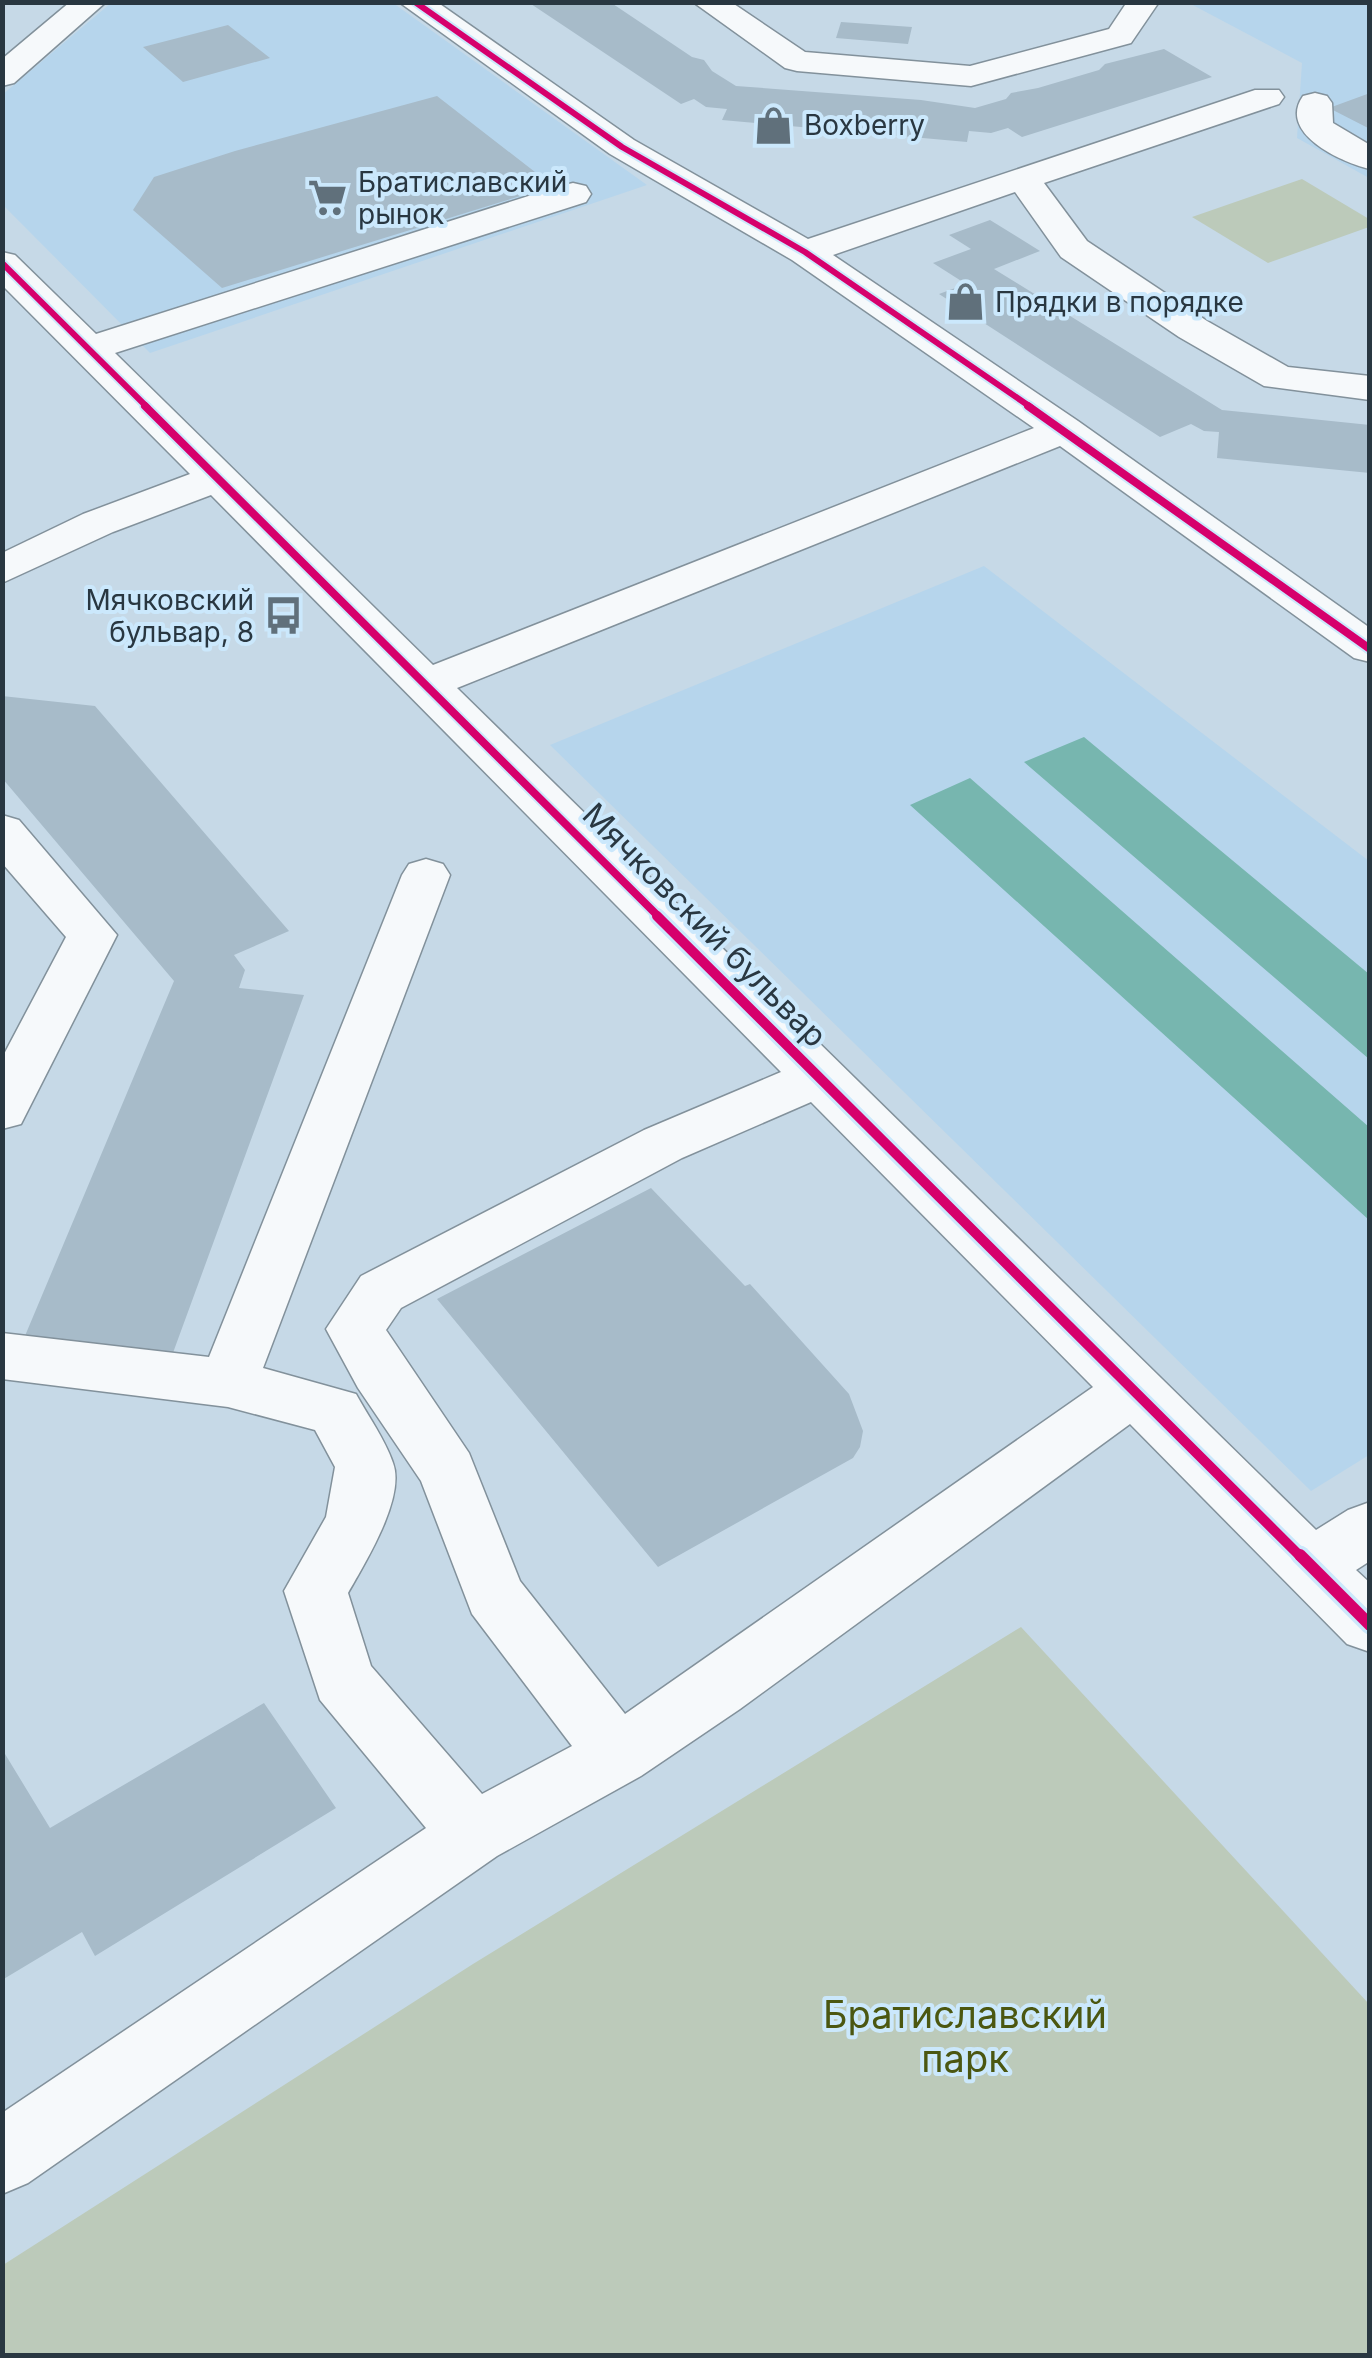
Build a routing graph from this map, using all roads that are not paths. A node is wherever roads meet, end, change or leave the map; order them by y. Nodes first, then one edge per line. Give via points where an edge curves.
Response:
1 (90, 2) edge
2 (414, 2) edge
3 (709, 2) edge
4 (1143, 2) edge
5 (2, 76) edge
6 (1267, 97) dead end
7 (1315, 102) dead end
8 (1370, 159) edge
9 (1023, 178) junction
10 (573, 194) dead end
11 (804, 252) junction
12 (2, 263) edge
13 (88, 349) junction
14 (1370, 388) edge
15 (1064, 430) junction
16 (216, 479) junction
17 (2, 570) edge
18 (1370, 649) edge
19 (427, 684) junction
20 (2, 831) edge
21 (426, 875) dead end
22 (822, 1076) junction
23 (2, 1110) edge
24 (2, 1356) edge
25 (228, 1383) junction
26 (1134, 1389) junction
27 (1370, 1528) edge
28 (1311, 1566) junction
29 (1370, 1625) edge
30 (618, 1754) junction
31 (473, 1834) junction
32 (2, 2157) edge

1 - 5 street
2 - 11 street via 622,147
3 - 4 street via 797,62 971,76 1120,36
6 - 9 street
7 - 8 street via 1314,124
9 - 11 street
9 - 14 street via 1074,250 1193,330 1278,378
10 - 13 street
11 - 15 street
12 - 13 street, Мячковский бульвар
13 - 16 street, Мячковский бульвар
15 - 18 street
15 - 19 street
16 - 17 street via 98,522
16 - 19 street, Мячковский бульвар
19 - 22 street, Мячковский бульвар
20 - 23 street via 92,935
21 - 25 street
22 - 26 street, Мячковский бульвар
22 - 30 street via 663,1144 381,1292 355,1329 448,1471 494,1595
24 - 25 street
25 - 31 street via 335,1412 358,1453 365,1467 356,1521 316,1591 321,1608 343,1680
26 - 28 street, Мячковский бульвар
26 - 30 street
27 - 28 street
28 - 29 street, Мячковский бульвар
30 - 31 street
31 - 32 street

